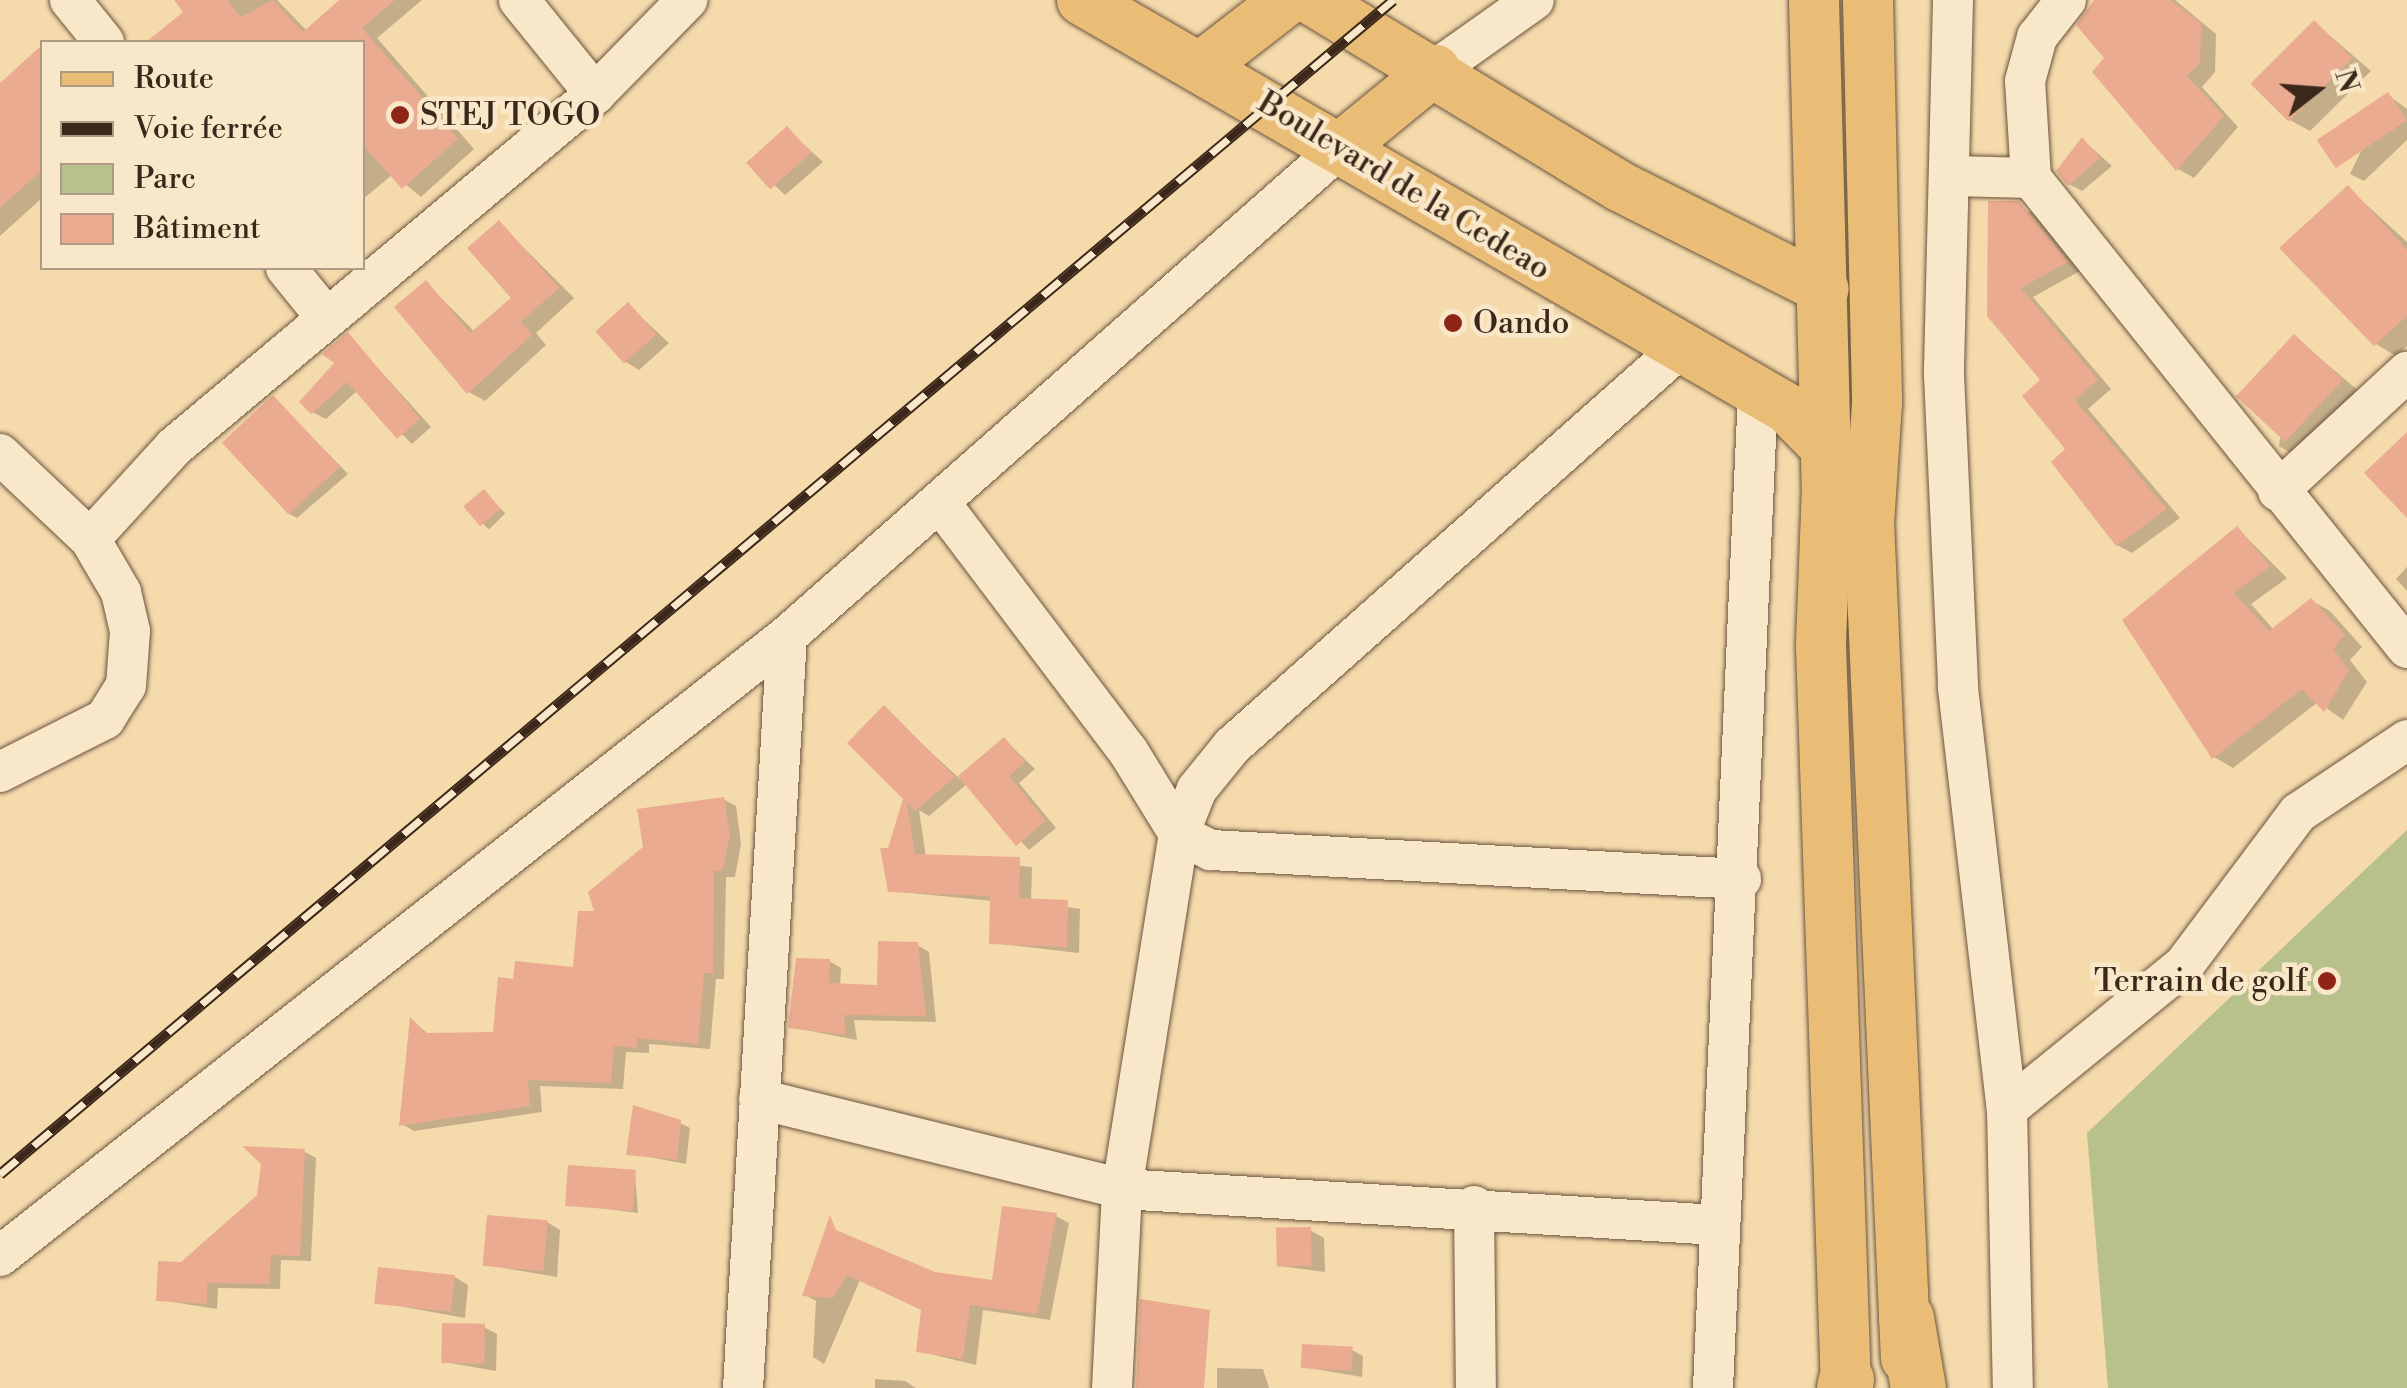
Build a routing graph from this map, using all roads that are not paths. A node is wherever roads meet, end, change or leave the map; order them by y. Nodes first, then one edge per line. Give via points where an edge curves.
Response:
1 (70, 0) edge
2 (520, 0) edge
3 (687, 0) edge
4 (1082, 0) edge
5 (1287, 0) edge
6 (1312, 0) edge
7 (1534, 0) edge
8 (1814, 0) edge
9 (1868, 0) edge
10 (1953, 0) edge
11 (2066, 0) edge
12 (102, 40) edge
13 (1202, 66) junction
14 (1436, 70) junction
15 (596, 94) junction
16 (1341, 147) junction
17 (1953, 176) junction
18 (2031, 178) junction
19 (288, 270) edge
20 (1824, 289) junction
21 (325, 316) junction
22 (1677, 351) junction
23 (2407, 372) edge
24 (1758, 392) junction
25 (1877, 403) junction
26 (1825, 438) junction
27 (0, 454) edge
28 (2278, 491) junction
29 (941, 504) junction
30 (1869, 522) junction
31 (90, 538) junction
32 (788, 636) junction
33 (2407, 648) edge
34 (2407, 740) edge
35 (0, 772) edge
36 (1179, 834) junction
37 (1741, 879) junction
38 (759, 1099) junction
39 (2008, 1109) junction
40 (1122, 1189) junction
41 (1474, 1206) junction
42 (1718, 1226) junction
43 (0, 1256) edge
44 (1906, 1318) junction
45 (1845, 1385) edge
46 (743, 1388) edge
47 (1112, 1388) edge
48 (1476, 1388) edge
49 (1713, 1388) edge
50 (1905, 1388) edge
51 (1918, 1388) edge
52 (2013, 1388) edge

1 - 12 street
2 - 15 street
3 - 15 street
4 - 13 main road, Boulevard de la Cedeao
5 - 13 main road
6 - 14 main road
7 - 14 street
8 - 20 main road
9 - 25 main road
10 - 17 street
11 - 18 street via 2037,37 2025,81
13 - 16 main road, Boulevard de la Cedeao
14 - 16 main road
14 - 20 main road via 1619,186
15 - 21 street
16 - 22 main road, Boulevard de la Cedeao
16 - 29 street
17 - 18 street
17 - 39 street via 1944,375 1958,688
18 - 28 street
19 - 21 street
20 - 25 main road via 1837,346
20 - 26 main road
21 - 31 street via 174,448
22 - 24 main road, Boulevard de la Cedeao
22 - 36 street via 1211,765
23 - 28 street
24 - 26 main road, Boulevard de la Cedeao
24 - 37 street
25 - 30 main road
26 - 30 main road
26 - 45 main road via 1821,646
27 - 31 street
28 - 33 street
29 - 32 street
29 - 36 street via 1128,751
30 - 44 main road
31 - 35 street via 121,592 130,631 126,686 105,719
32 - 38 street
32 - 43 street
34 - 39 street via 2298,814 2184,965
36 - 37 street via 1244,858
36 - 40 street
37 - 42 street
38 - 40 street
38 - 46 street
39 - 52 street
40 - 41 street
40 - 47 street
41 - 42 street
41 - 48 street
42 - 49 street
44 - 50 main road
44 - 51 highway

